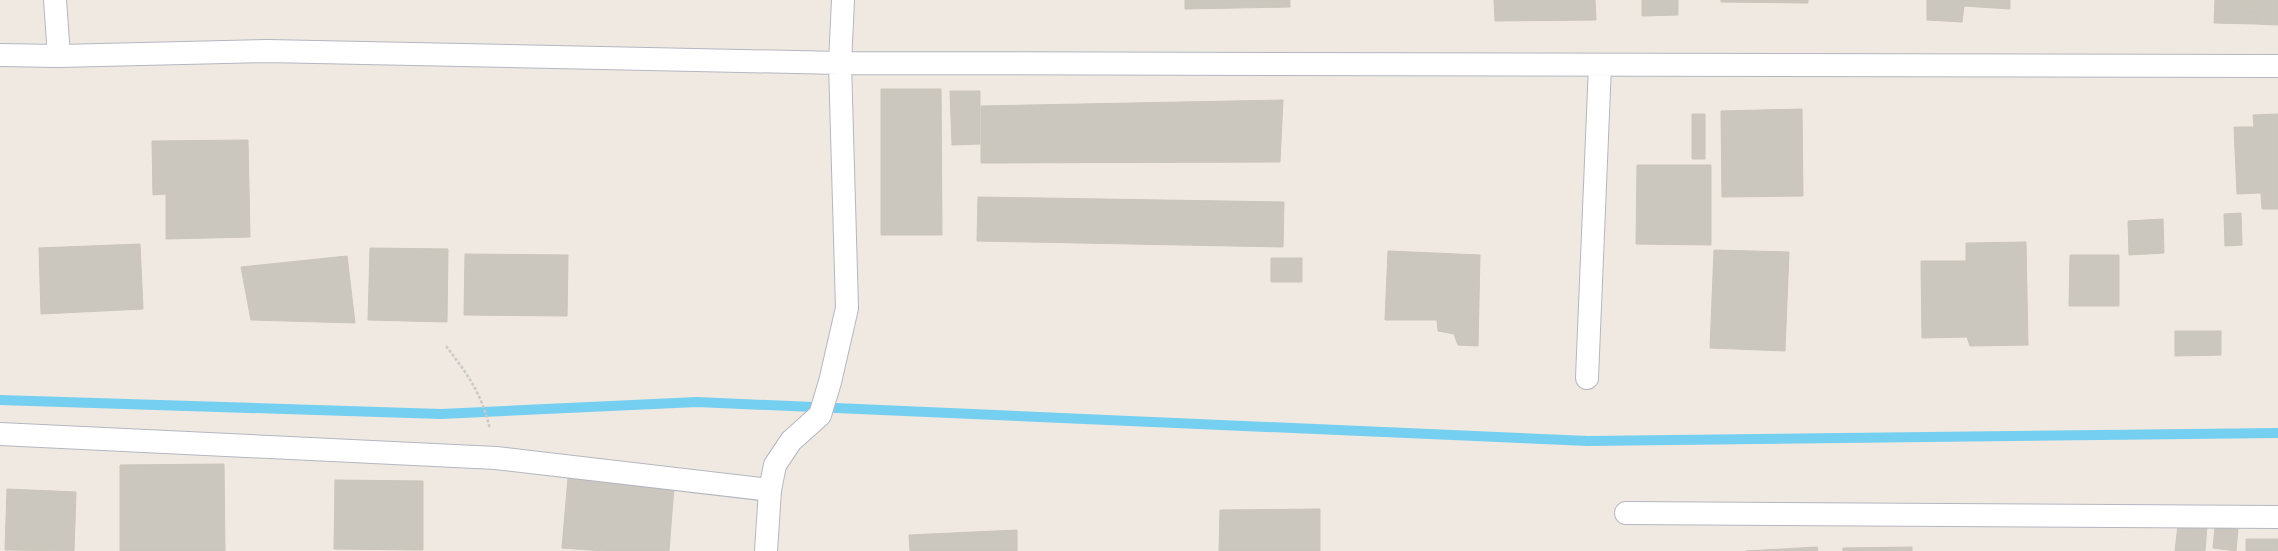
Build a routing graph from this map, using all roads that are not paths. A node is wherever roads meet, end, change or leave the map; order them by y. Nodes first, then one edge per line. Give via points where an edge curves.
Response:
1 (55, 0) edge
2 (843, 0) edge
3 (0, 55) edge
4 (60, 56) junction
5 (840, 63) junction
6 (1600, 65) junction
7 (2278, 66) edge
8 (1587, 378) dead end
9 (0, 434) edge
10 (770, 490) junction
11 (1626, 513) dead end
12 (2278, 517) edge
13 (766, 551) edge

1 - 4 street
2 - 5 street
3 - 4 street
4 - 5 street via 267,51
5 - 6 street
5 - 10 street via 846,308 820,415 791,441 775,465
6 - 7 street
6 - 8 street
9 - 10 street via 496,458
10 - 13 street
11 - 12 street

